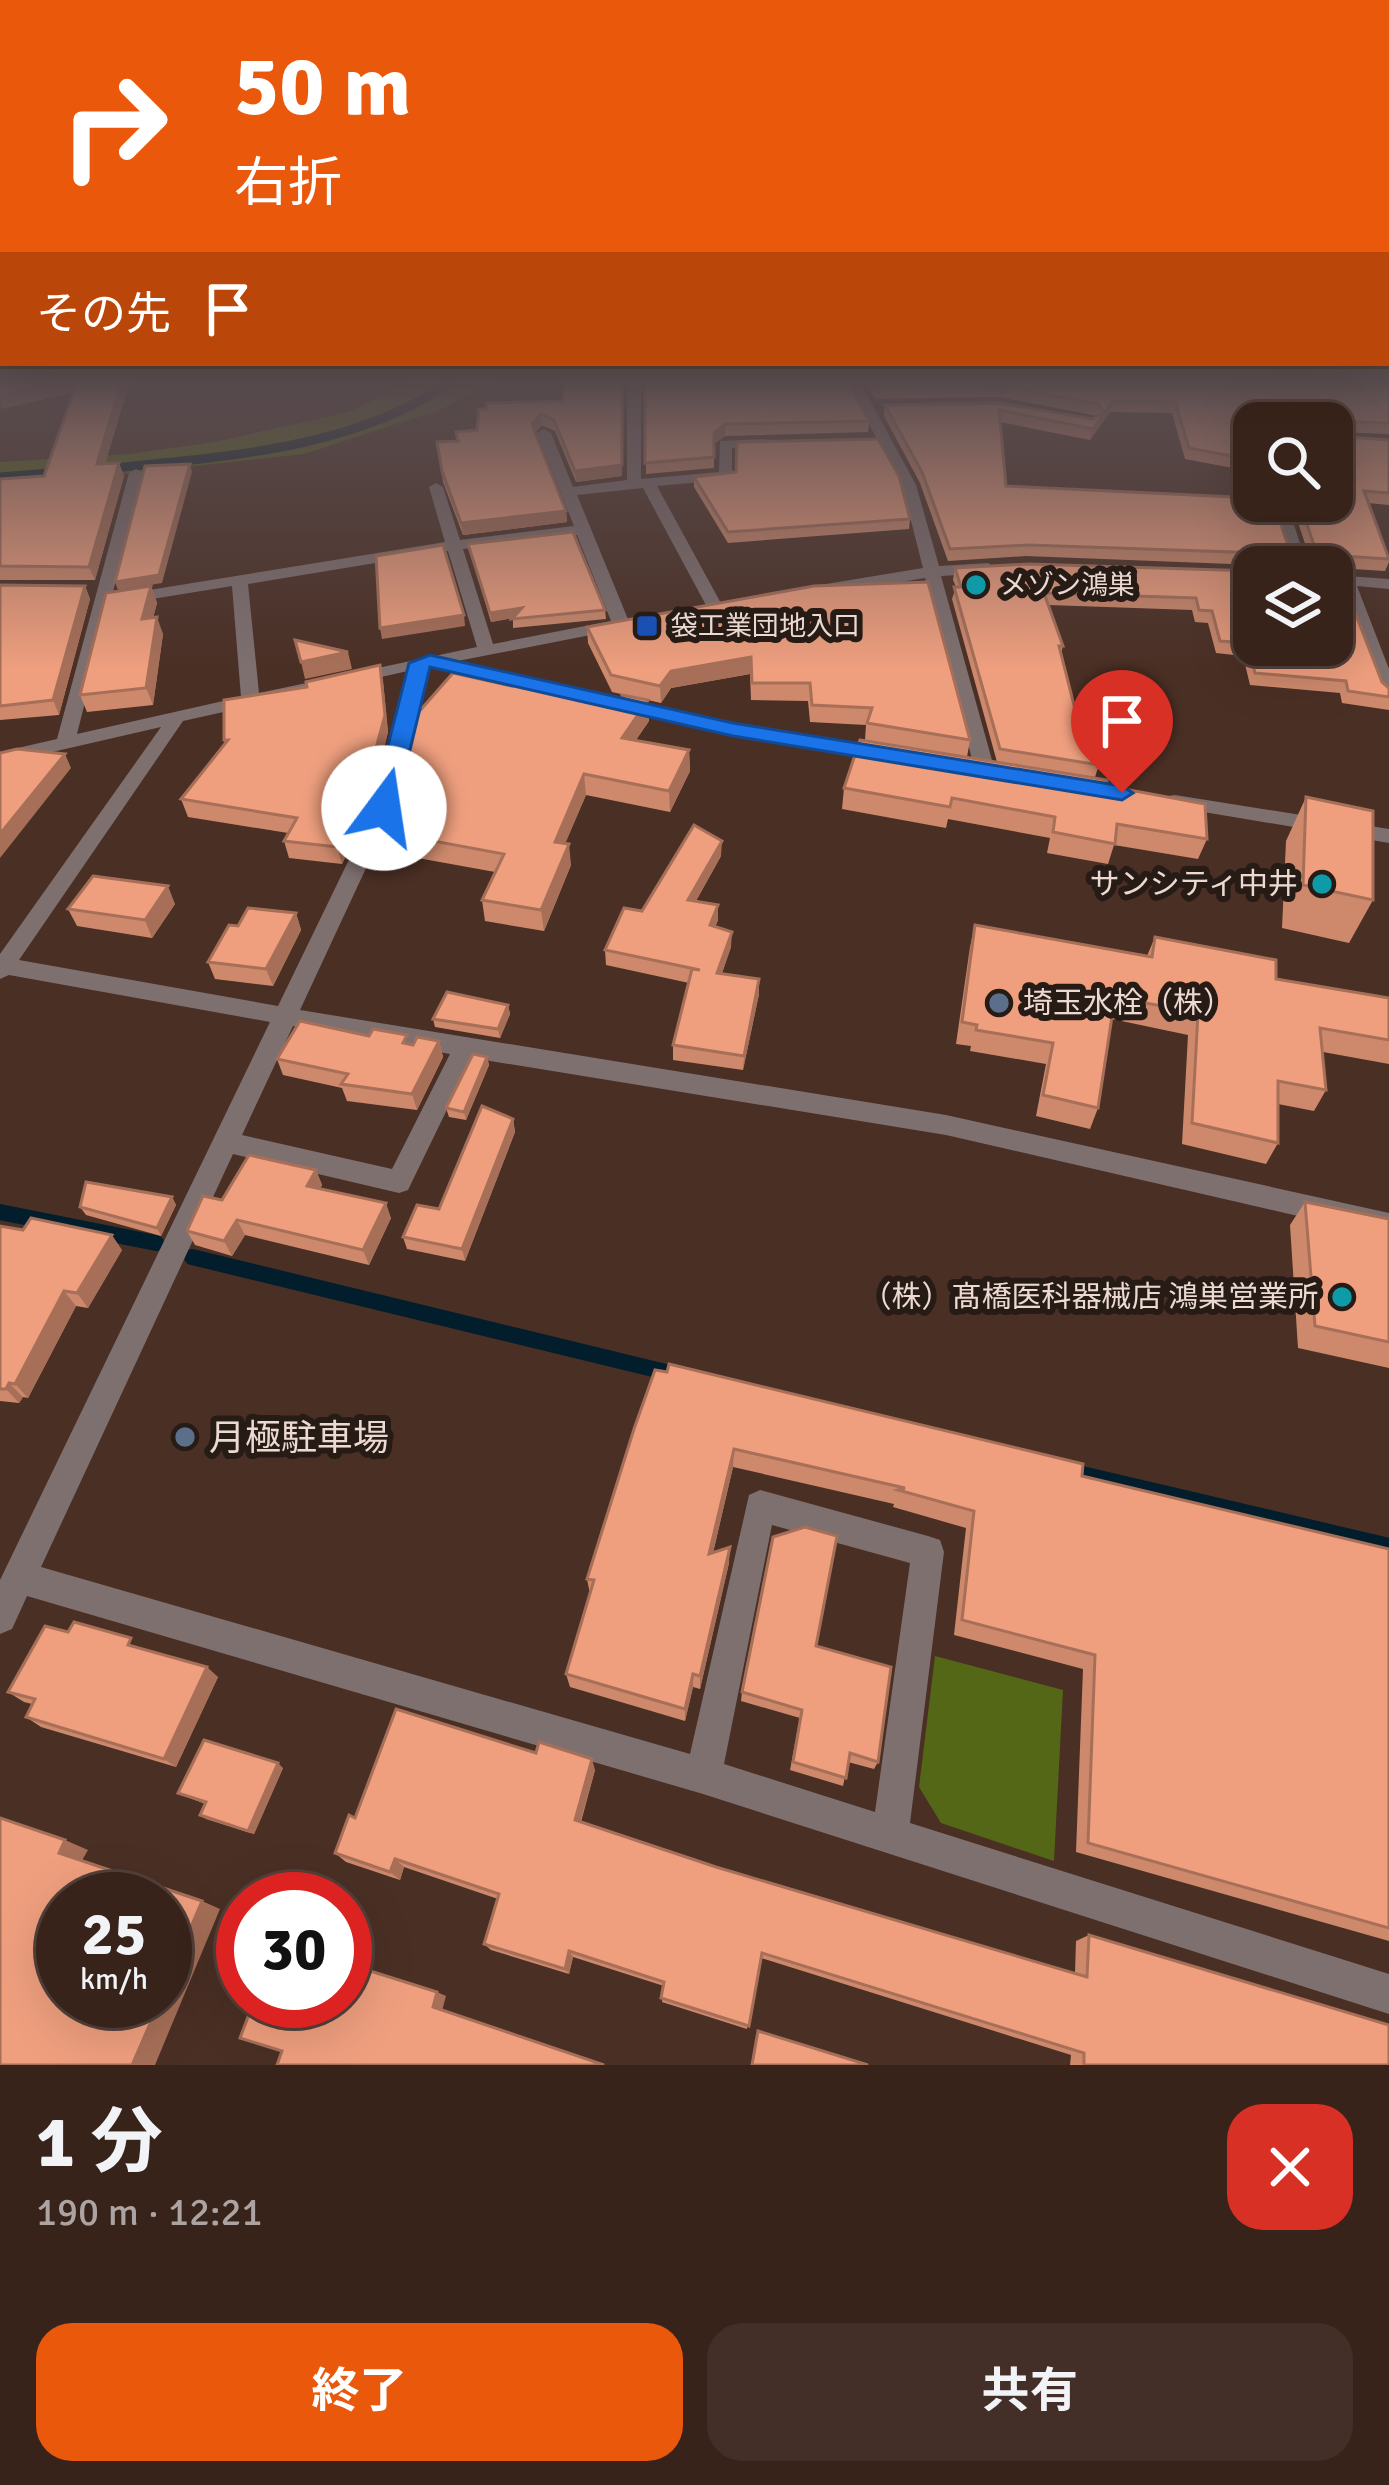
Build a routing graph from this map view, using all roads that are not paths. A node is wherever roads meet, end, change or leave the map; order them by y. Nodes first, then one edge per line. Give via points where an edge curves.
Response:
1 (135, 476) edge
2 (562, 476) edge
3 (640, 476) edge
4 (723, 476) edge
5 (904, 476) edge
6 (641, 484) junction
7 (436, 487) dead end
8 (568, 492) junction
9 (584, 529) junction
10 (455, 544) junction
11 (1005, 567) edge
12 (929, 572) junction
13 (1353, 580) edge
14 (240, 582) junction
15 (1389, 584) edge
16 (83, 590) edge
17 (801, 593) edge
18 (102, 597) junction
19 (737, 604) edge
20 (715, 608) junction
21 (692, 611) edge
22 (1353, 611) edge
23 (644, 620) edge
24 (621, 623) junction
25 (486, 649) junction
26 (425, 662) junction
27 (550, 688) edge
28 (1389, 693) edge
29 (596, 698) edge
30 (250, 699) junction
31 (177, 717) junction
32 (64, 745) junction
33 (0, 758) edge
34 (916, 760) edge
35 (962, 767) edge
36 (985, 771) junction
37 (1008, 775) edge
38 (1145, 796) edge
39 (1389, 836) edge
40 (2, 969) edge
41 (286, 1015) junction
42 (465, 1048) junction
43 (227, 1142) junction
44 (1389, 1225) edge
45 (20, 1577) junction
46 (0, 1617) edge
47 (704, 1776) junction
48 (890, 1836) junction
49 (1389, 1994) edge

1 - 18 street
2 - 8 street
3 - 6 street
4 - 6 street
5 - 12 street
6 - 8 street
6 - 20 street
7 - 10 street
8 - 9 street
9 - 10 street
9 - 24 street
10 - 14 street
10 - 25 street
11 - 12 street
12 - 17 street
12 - 36 street
13 - 15 street
14 - 18 street
14 - 30 street
16 - 18 street
18 - 32 street
19 - 20 street
20 - 21 street
22 - 28 street
23 - 24 street
24 - 25 street
25 - 26 street
26 - 27 street
26 - 30 street
26 - 41 street via 384,808
29 - 34 street
30 - 31 street
31 - 32 street
31 - 40 street
32 - 33 street
35 - 36 street
36 - 37 street
38 - 39 street
40 - 41 street
41 - 42 street
41 - 43 street
42 - 43 street via 400,1182
42 - 44 street via 946,1125
43 - 45 street
45 - 46 street
45 - 47 street
47 - 48 street
47 - 48 street via 760,1506 928,1552
48 - 49 street

